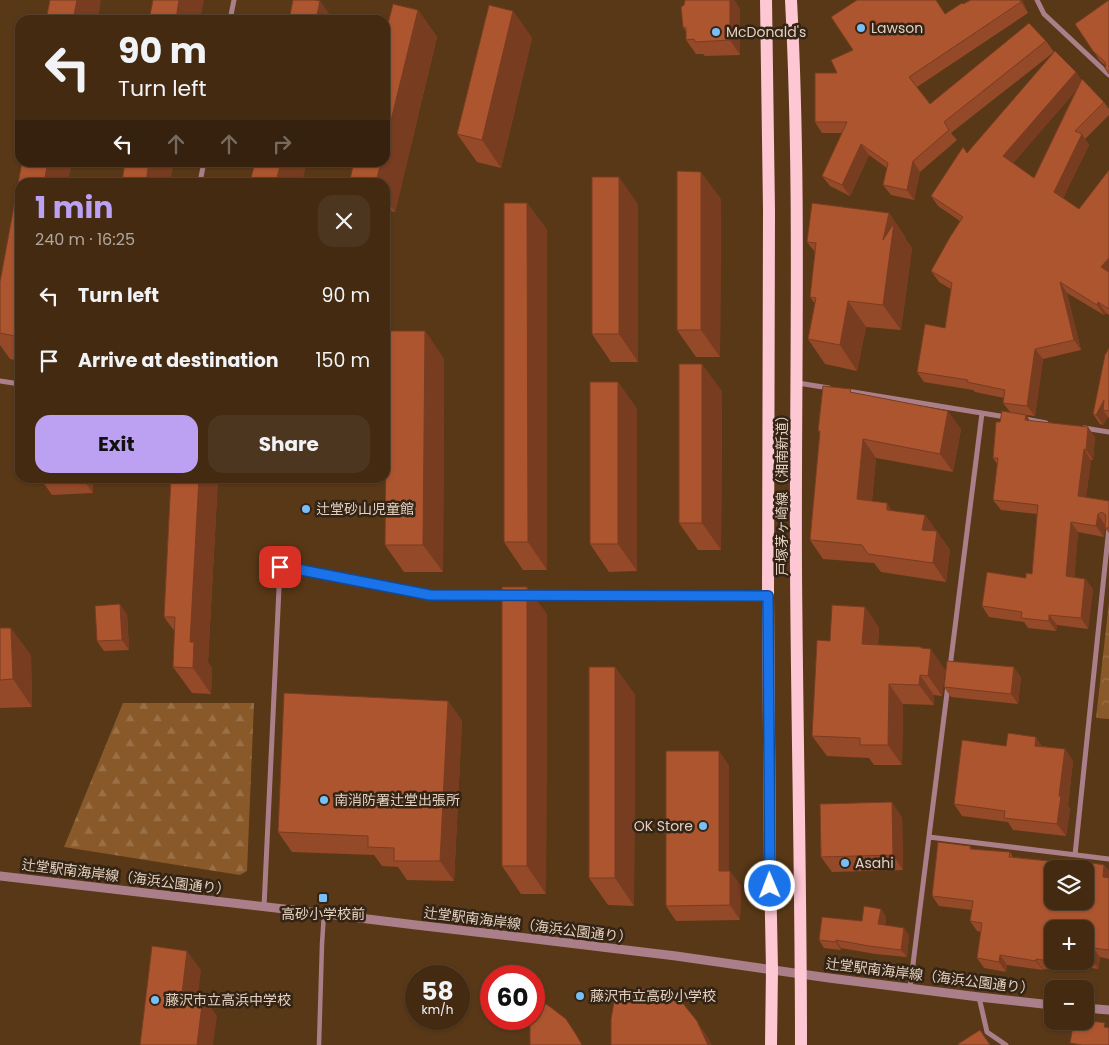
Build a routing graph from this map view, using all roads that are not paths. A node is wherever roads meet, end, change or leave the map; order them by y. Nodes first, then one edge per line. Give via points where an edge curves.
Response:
1 (234, 0) edge
2 (766, 0) edge
3 (791, 0) edge
4 (1037, 0) edge
5 (231, 15) edge
6 (1109, 75) edge
7 (0, 381) edge
8 (15, 383) edge
9 (797, 383) junction
10 (832, 388) edge
11 (842, 390) edge
12 (982, 413) junction
13 (1011, 418) edge
14 (1021, 419) edge
15 (1050, 423) edge
16 (1080, 427) edge
17 (1109, 432) edge
18 (1109, 527) edge
19 (1106, 588) edge
20 (512, 596) edge
21 (522, 596) edge
22 (768, 596) junction
23 (950, 670) edge
24 (949, 679) edge
25 (929, 837) junction
26 (1075, 855) junction
27 (1109, 859) edge
28 (0, 876) edge
29 (264, 906) junction
30 (324, 914) junction
31 (772, 970) junction
32 (801, 975) junction
33 (910, 988) junction
34 (979, 997) junction
35 (1044, 1003) edge
36 (1094, 1009) edge
37 (1109, 1010) edge
38 (319, 1045) edge
39 (771, 1045) edge
40 (801, 1045) edge
41 (1006, 1045) edge

1 - 5 street
2 - 22 main road, 戸塚茅ヶ崎線（湘南新道）
3 - 9 main road, 戸塚茅ヶ崎線（湘南新道）
4 - 6 street via 1044,14
7 - 8 street
9 - 10 street
9 - 32 main road, 戸塚茅ヶ崎線（湘南新道）
11 - 12 street
12 - 13 street
12 - 23 street
14 - 15 street
16 - 17 street
18 - 19 street
19 - 26 street
20 - 29 street via 430,595 280,567
21 - 22 street
22 - 31 main road, 戸塚茅ヶ崎線（湘南新道）
24 - 25 street
25 - 26 street
25 - 33 street
26 - 27 street
28 - 29 street, 辻堂駅南海岸線（海浜公園通り）
29 - 30 street, 辻堂駅南海岸線（海浜公園通り）
30 - 31 street, 辻堂駅南海岸線（海浜公園通り）
30 - 38 street
31 - 32 street, 辻堂駅南海岸線（海浜公園通り）
31 - 39 main road, 戸塚茅ヶ崎線（湘南新道）
32 - 33 street, 辻堂駅南海岸線（海浜公園通り）
32 - 40 main road, 戸塚茅ヶ崎線（湘南新道）
33 - 34 street, 辻堂駅南海岸線（海浜公園通り）
34 - 35 street, 辻堂駅南海岸線（海浜公園通り）
34 - 41 street via 987,1032
36 - 37 street

